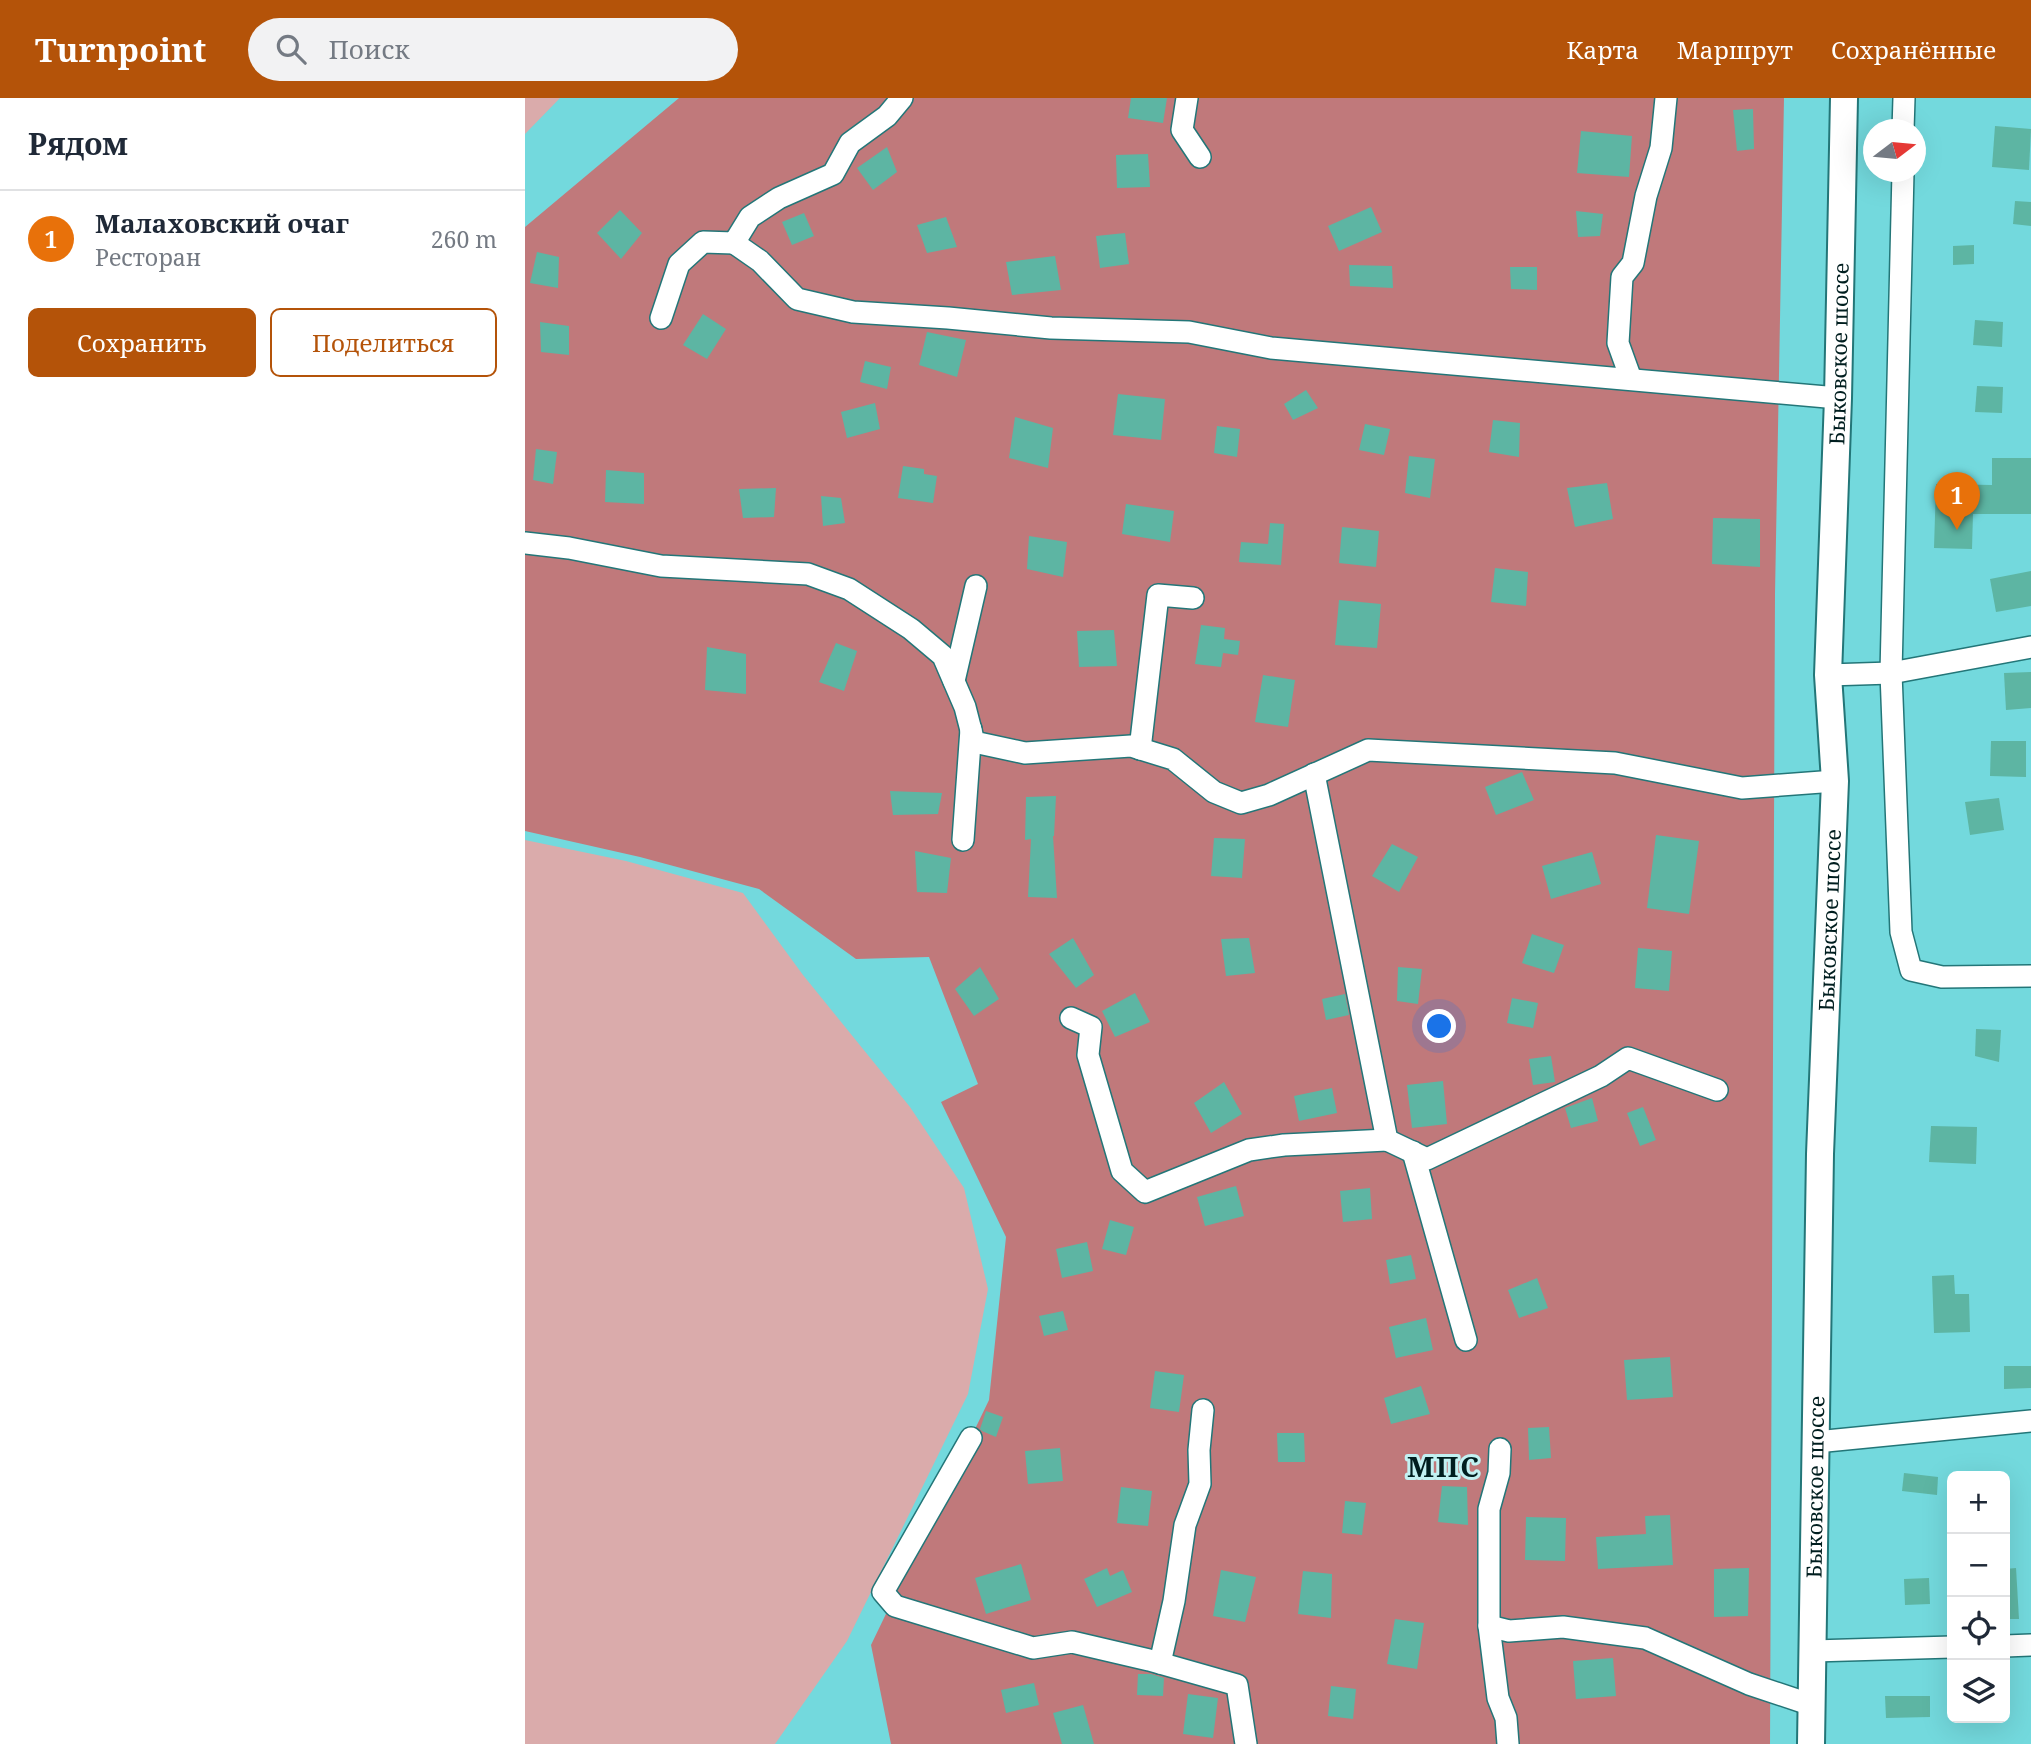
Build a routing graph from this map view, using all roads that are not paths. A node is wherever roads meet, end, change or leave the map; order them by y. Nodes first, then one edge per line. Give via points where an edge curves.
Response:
1 (902, 98) edge
2 (1187, 98) edge
3 (1667, 98) edge
4 (1845, 98) edge
5 (1904, 98) edge
6 (1903, 119) edge
7 (1200, 156) dead end
8 (1902, 182) edge
9 (734, 243) junction
10 (661, 318) dead end
11 (1631, 379) junction
12 (1838, 398) junction
13 (525, 543) edge
14 (976, 586) dead end
15 (1193, 598) dead end
16 (2031, 647) edge
17 (1891, 673) junction
18 (1828, 675) junction
19 (954, 681) junction
20 (971, 729) junction
21 (1140, 749) junction
22 (1314, 774) junction
23 (1835, 781) junction
24 (963, 840) dead end
25 (2031, 976) edge
26 (1071, 1018) dead end
27 (1717, 1090) dead end
28 (1387, 1140) junction
29 (1413, 1152) junction
30 (1466, 1340) dead end
31 (1203, 1410) dead end
32 (2031, 1421) edge
33 (971, 1438) dead end
34 (1816, 1442) junction
35 (1500, 1449) dead end
36 (1489, 1626) junction
37 (2031, 1645) edge
38 (2010, 1646) edge
39 (1947, 1647) edge
40 (1813, 1651) junction
41 (1160, 1663) junction
42 (1812, 1705) junction
43 (1246, 1744) edge
44 (1508, 1744) edge
45 (1811, 1744) edge

1 - 9 street via 887,117 850,144 833,174 779,198 750,217
2 - 7 street via 1182,130
3 - 11 street via 1661,148 1633,263 1622,277 1618,343
4 - 12 main road, Быковское шоссе
5 - 6 street
8 - 17 street
9 - 10 street via 703,242 679,264
9 - 11 street via 760,261 797,299 853,312 1051,328 1189,332 1271,348
11 - 12 street
12 - 18 main road, Быковское шоссе
13 - 19 street via 661,566 808,574 849,589 911,629 943,656
14 - 19 street
15 - 21 street via 1158,595
16 - 17 street
17 - 18 street
17 - 25 street via 1901,932 1911,970 1942,977
18 - 23 main road, Быковское шоссе
19 - 20 street
20 - 21 street via 974,743 1025,753
20 - 24 street
21 - 22 street via 1173,759 1214,792 1241,803 1269,796
22 - 23 street via 1368,750 1615,763 1742,788
22 - 28 street
23 - 34 main road, Быковское шоссе
26 - 28 street via 1091,1027 1088,1055 1122,1171 1145,1192 1249,1150
27 - 29 street via 1628,1058 1601,1076 1427,1160
28 - 29 street
29 - 30 street
31 - 41 street via 1200,1484 1185,1525
32 - 34 street
33 - 41 street via 883,1592 895,1606 1033,1648 1072,1642
34 - 40 main road, Быковское шоссе
35 - 36 street via 1489,1509
36 - 42 street via 1509,1631 1563,1627 1645,1638 1749,1684
36 - 44 street
37 - 38 street
39 - 40 street
40 - 42 main road, Быковское шоссе
41 - 43 street via 1237,1685
42 - 45 main road, Быковское шоссе

